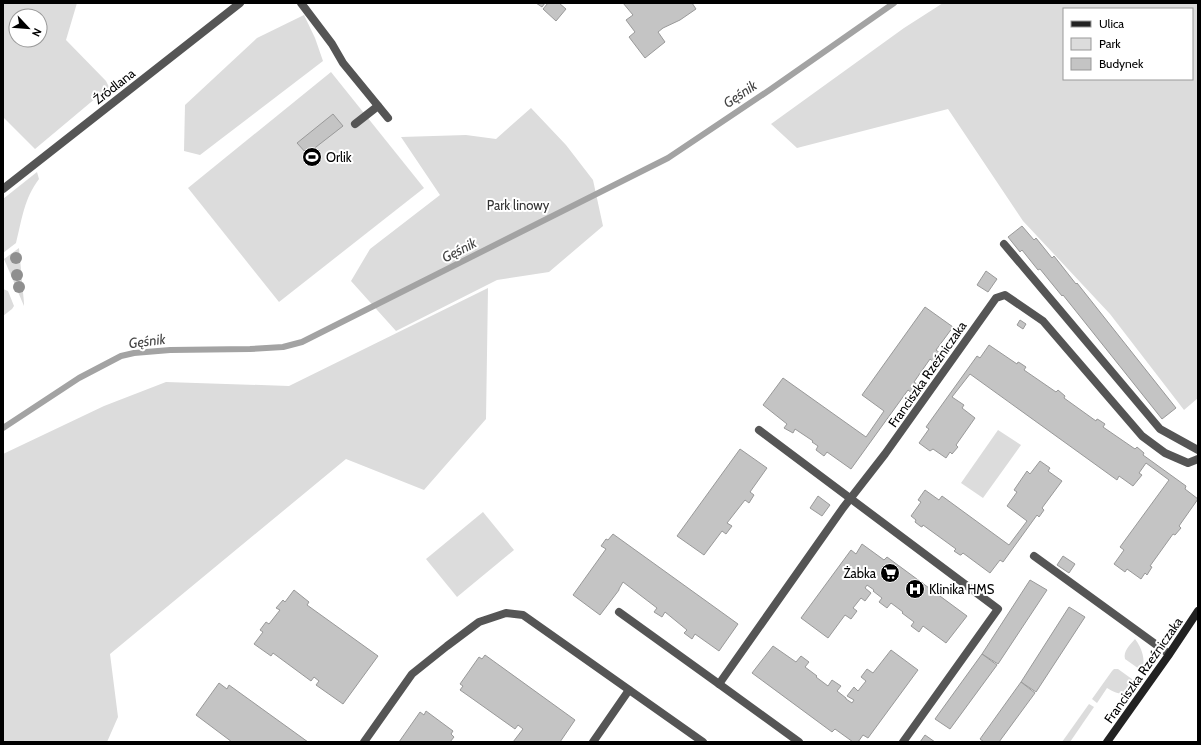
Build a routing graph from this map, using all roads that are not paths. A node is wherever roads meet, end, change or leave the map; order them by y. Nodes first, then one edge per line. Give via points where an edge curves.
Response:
1 (240, 3) edge
2 (301, 3) edge
3 (378, 106) junction
4 (388, 118) dead end
5 (355, 124) dead end
6 (3, 189) edge
7 (1004, 244) dead end
8 (759, 430) dead end
9 (1198, 450) edge
10 (1198, 459) edge
11 (851, 498) junction
12 (1034, 556) dead end
13 (1198, 611) edge
14 (619, 612) dead end
15 (1169, 654) junction
16 (719, 684) junction
17 (629, 690) junction
18 (364, 742) edge
19 (593, 742) edge
20 (703, 742) edge
21 (799, 742) edge
22 (903, 742) edge
23 (1107, 742) edge

1 - 6 street, Źródlana
2 - 3 street
3 - 4 street
3 - 5 street
7 - 9 street via 1160,429
8 - 11 street
10 - 11 street, Franciszka Rzeźniczaka via 1188,463 1165,453 1142,436 1043,321 1005,296 996,298
11 - 16 street, Franciszka Rzeźniczaka
11 - 22 street via 998,608
12 - 15 street
13 - 15 street, Franciszka Rzeźniczaka
14 - 16 street
15 - 23 street, Franciszka Rzeźniczaka
16 - 21 street
17 - 18 street via 522,615 506,613 479,622 412,674
17 - 19 street
17 - 20 street

